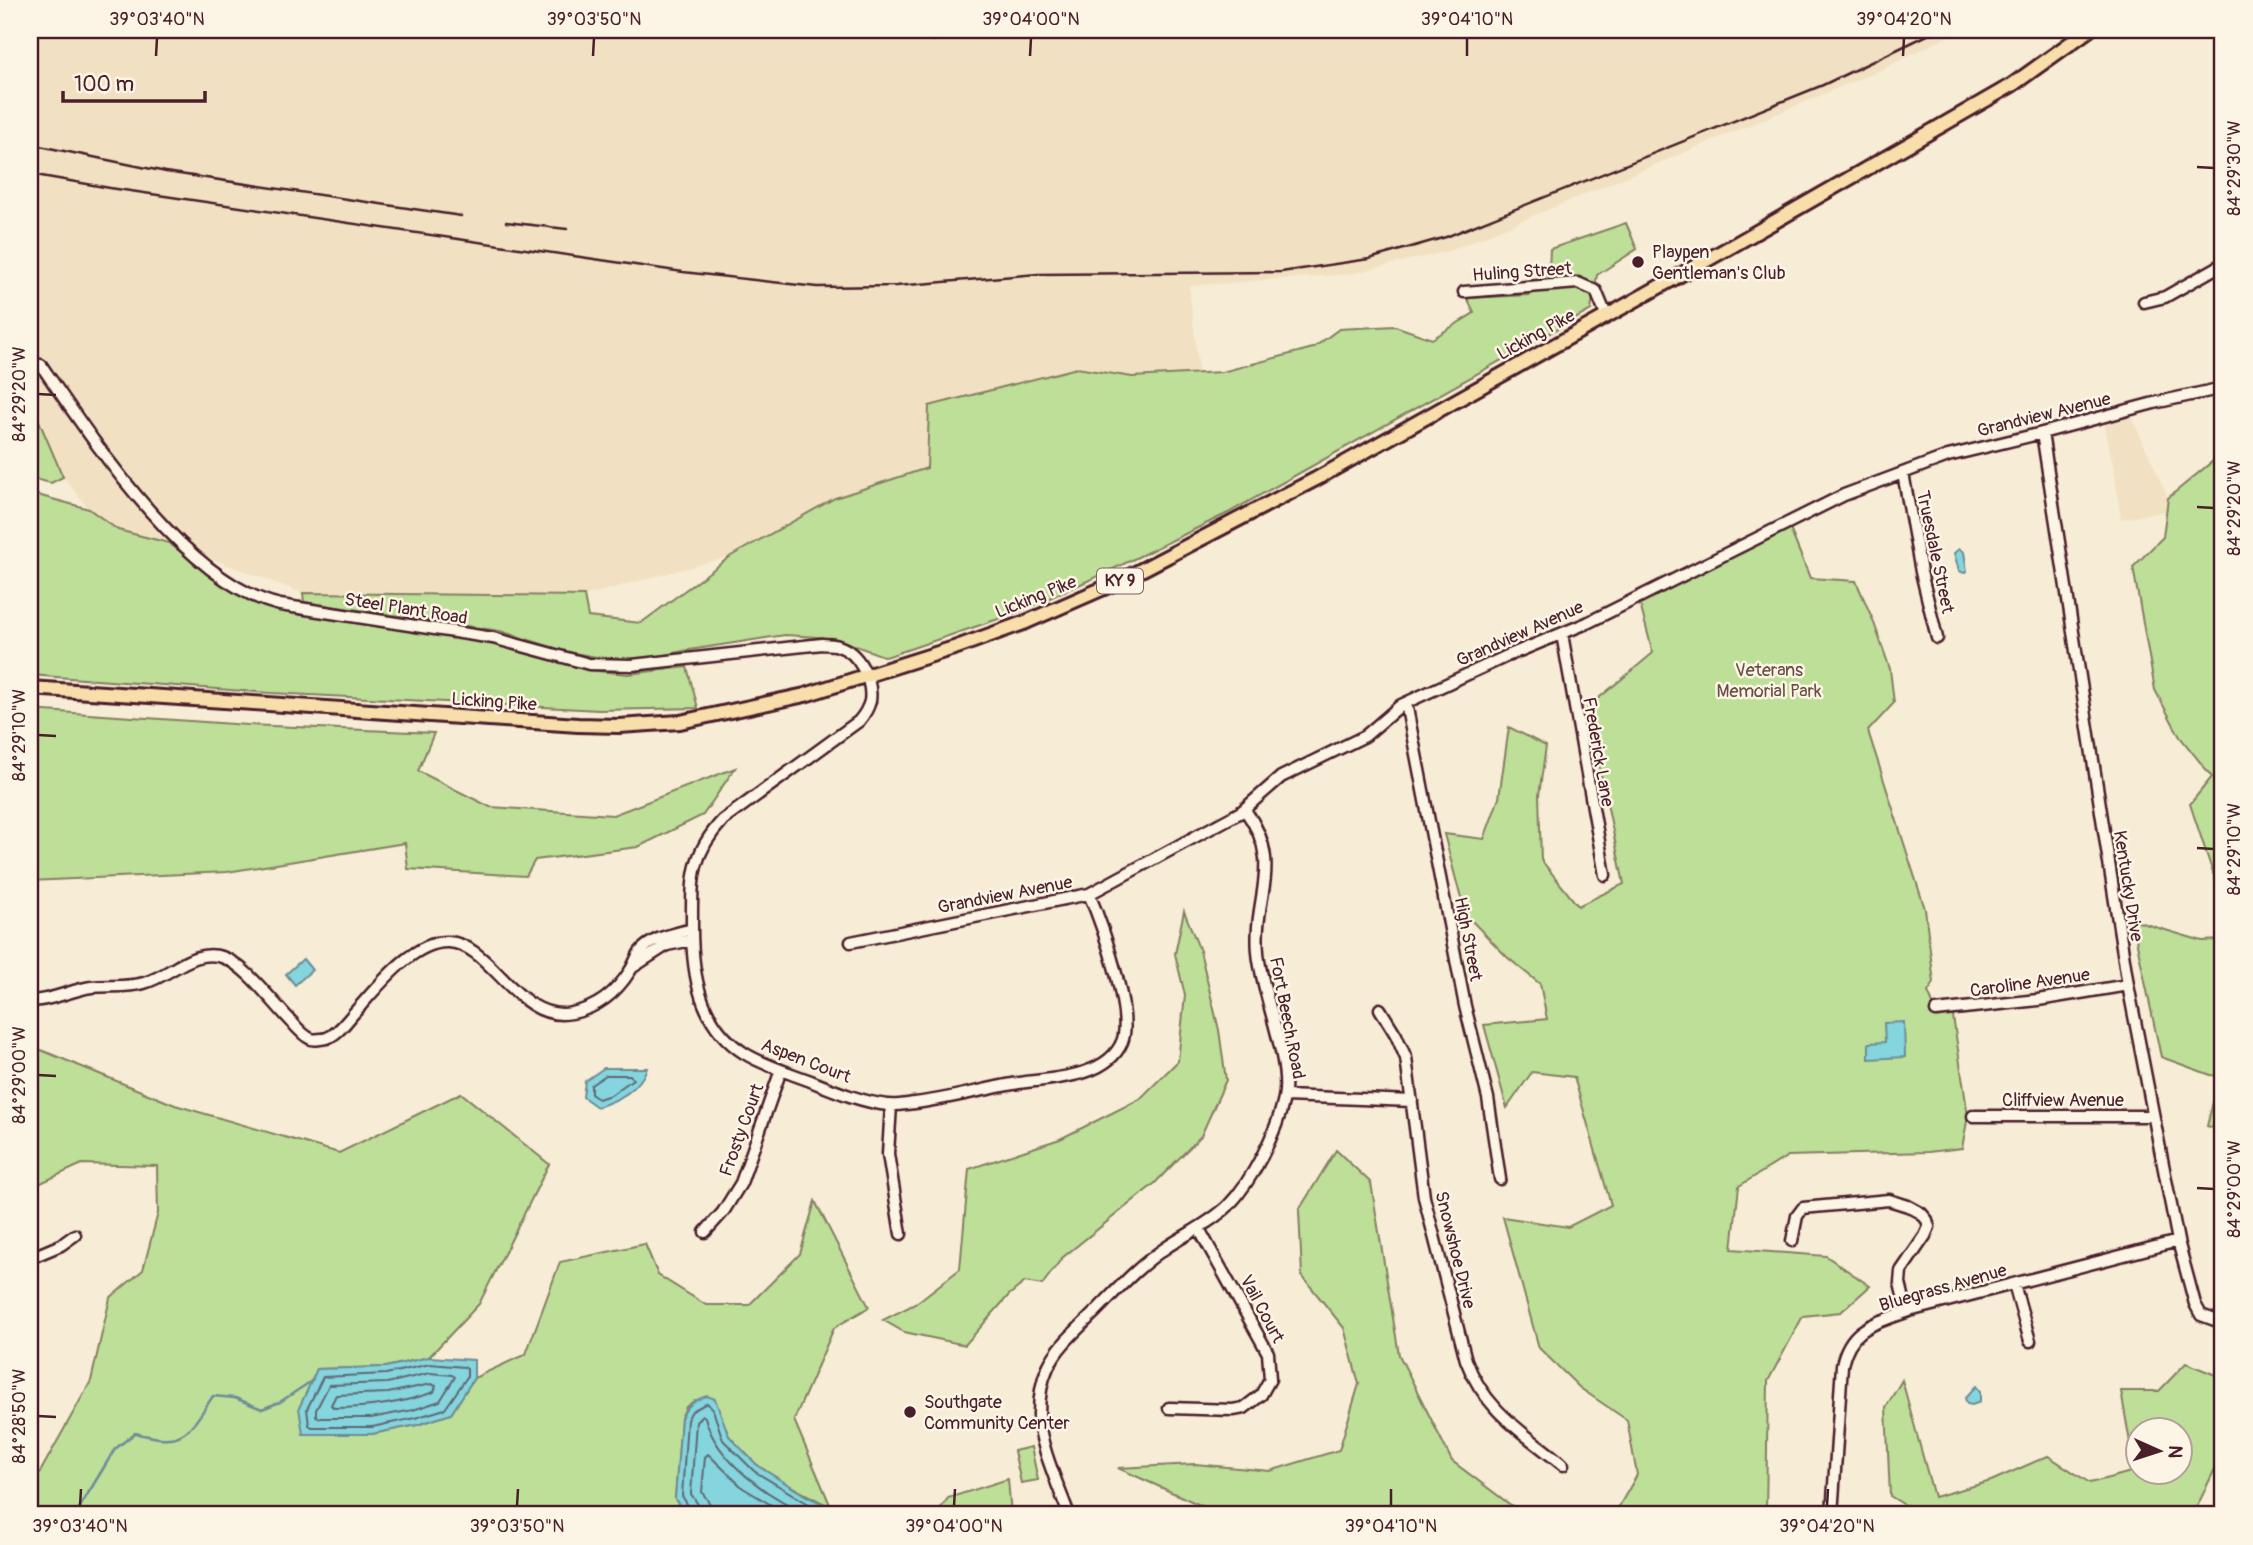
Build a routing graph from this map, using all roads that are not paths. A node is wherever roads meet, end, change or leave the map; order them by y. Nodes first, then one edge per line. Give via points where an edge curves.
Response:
1 (2089, 30) edge
2 (2223, 264) edge
3 (1464, 292) dead end
4 (2144, 302) dead end
5 (1606, 315) junction
6 (30, 364) edge
7 (2223, 387) edge
8 (2042, 433) junction
9 (1903, 473) junction
10 (1562, 634) junction
11 (1937, 638) dead end
12 (865, 675) junction
13 (30, 688) edge
14 (1406, 703) junction
15 (1245, 810) junction
16 (1605, 875) dead end
17 (1089, 894) junction
18 (692, 934) junction
19 (851, 942) dead end
20 (2128, 985) junction
21 (30, 1001) edge
22 (1380, 1009) dead end
23 (1936, 1012) dead end
24 (781, 1070) junction
25 (1285, 1096) junction
26 (1412, 1101) junction
27 (891, 1105) junction
28 (1973, 1116) dead end
29 (2152, 1116) junction
30 (1500, 1179) dead end
31 (1199, 1229) junction
32 (705, 1232) dead end
33 (901, 1234) dead end
34 (75, 1235) dead end
35 (1792, 1241) dead end
36 (2178, 1241) junction
37 (30, 1258) edge
38 (2014, 1284) junction
39 (1907, 1312) junction
40 (2223, 1322) edge
41 (2030, 1341) dead end
42 (1169, 1408) dead end
43 (1563, 1465) dead end
44 (1069, 1515) edge
45 (1832, 1515) edge

1 - 5 main road, Licking Pike / KY 9 via 2012,85
2 - 4 street via 2165,297
3 - 5 street, Huling Street via 1578,283 1596,291
5 - 12 main road, Licking Pike / KY 9 via 1316,480 1120,581 1026,622
6 - 12 street, Steel Plant Road via 41,365 92,440 178,539 233,586 260,599 494,638 589,664 625,666 838,645 851,652
7 - 8 street, Grandview Avenue
8 - 9 street, Grandview Avenue via 1948,456
8 - 20 street, Kentucky Drive
9 - 10 street, Grandview Avenue via 1844,495
9 - 11 street, Truesdale Street
10 - 14 street, Grandview Avenue
10 - 16 street, Frederick Lane
12 - 13 main road, Licking Pike / KY 9 via 712,717 619,726
12 - 18 street, Aspen Court via 870,701 859,721 709,834 694,870
14 - 15 street, Grandview Avenue via 1365,736 1281,777
14 - 30 street, High Street via 1465,1006 1488,1098
15 - 17 street, Grandview Avenue
15 - 25 street, Fort Beech Road via 1265,852 1258,948 1282,1055
17 - 19 street, Grandview Avenue
17 - 27 street, Aspen Court via 1126,1020 1123,1041 1113,1056 1096,1068 1073,1075 937,1101
18 - 21 street via 652,942 608,998 569,1014 548,1012 525,1001 464,946 449,942 417,951 326,1038 311,1039 239,967 210,954 145,983 90,987
18 - 24 street, Aspen Court via 699,996 717,1027 745,1054
20 - 23 street, Caroline Avenue
20 - 29 street, Kentucky Drive
22 - 26 street, Snowshoe Drive via 1406,1058
24 - 27 street, Aspen Court
24 - 32 street, Frosty Court via 741,1183
25 - 26 street
25 - 31 street, Fort Beech Road via 1263,1151 1240,1190 1222,1212
26 - 43 street, Snowshoe Drive via 1424,1197 1474,1381 1490,1404
27 - 33 street via 888,1158
28 - 29 street, Cliffview Avenue
29 - 36 street, Kentucky Drive
31 - 42 street, Vail Court via 1268,1353 1270,1379 1261,1395 1244,1408
31 - 44 street, Fort Beech Road via 1136,1271 1049,1364 1038,1416
34 - 37 street
35 - 39 street via 1803,1208 1889,1200 1921,1213 1929,1227 1926,1236 1901,1271
36 - 38 street, Bluegrass Avenue
36 - 40 street, Kentucky Drive via 2197,1309
38 - 39 street, Bluegrass Avenue
38 - 41 street
39 - 45 street, Bluegrass Avenue via 1864,1328 1846,1351

